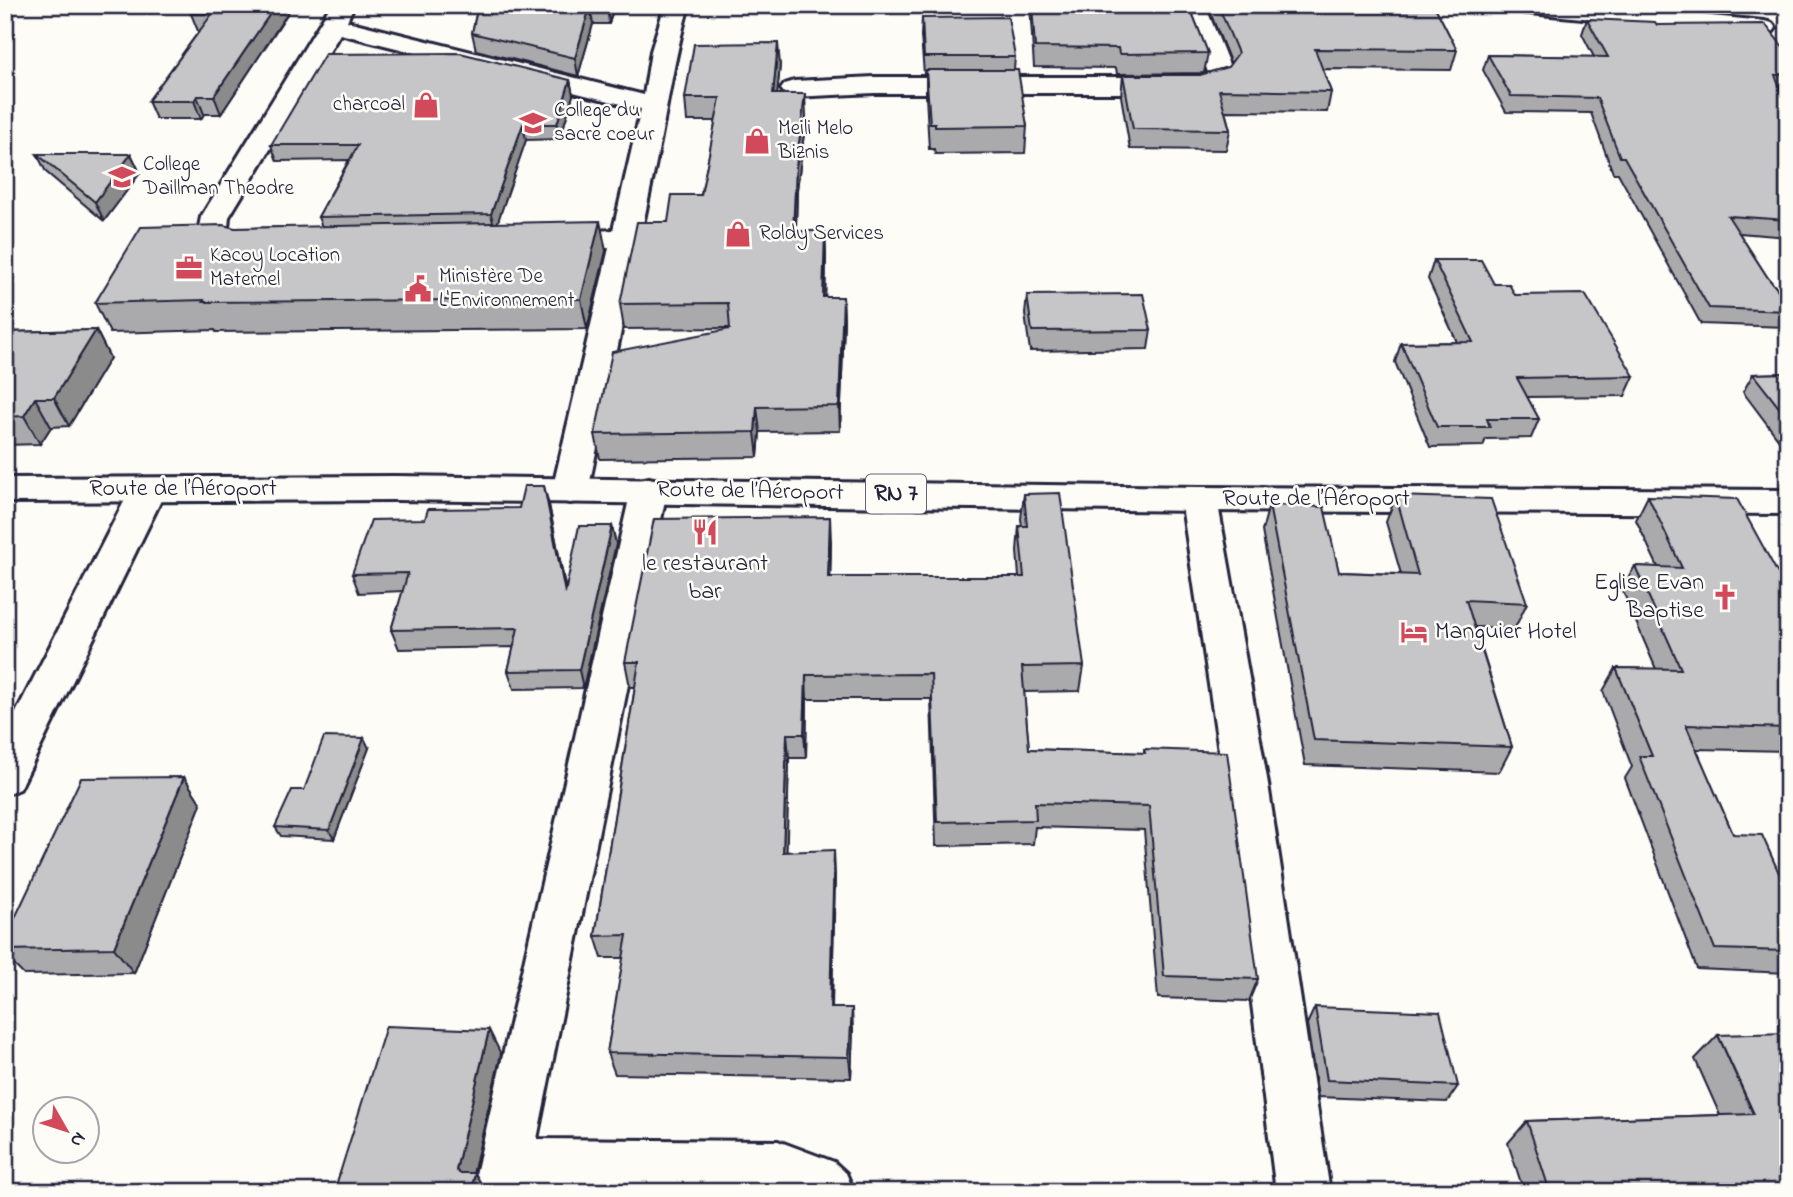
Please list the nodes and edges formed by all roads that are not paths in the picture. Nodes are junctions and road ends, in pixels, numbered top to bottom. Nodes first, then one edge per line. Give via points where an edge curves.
1 (677, 5) edge
2 (1193, 5) edge
3 (1519, 5) edge
4 (1746, 5) edge
5 (338, 15) edge
6 (794, 89) dead end
7 (655, 105) junction
8 (626, 239) junction
9 (531, 241) edge
10 (274, 246) edge
11 (5, 490) edge
12 (148, 490) junction
13 (649, 490) junction
14 (570, 491) junction
15 (1199, 499) junction
16 (1788, 502) edge
17 (5, 776) edge
18 (502, 1178) edge
19 (827, 1192) edge
20 (1303, 1192) edge

1 - 7 street via 663,51
2 - 6 street via 1220,72 1215,80 1196,85
3 - 4 street via 1774,38
5 - 7 street
5 - 10 street via 215,217 213,228 229,243
7 - 8 street
8 - 9 street
8 - 14 street
11 - 12 street, Route de l’Aéroport / RN 7
12 - 14 street, Route de l’Aéroport / RN 7
12 - 17 street
13 - 14 street, Route de l’Aéroport / RN 7
13 - 15 street, Route de l’Aéroport / RN 7
13 - 18 street
15 - 16 street, Route de l’Aéroport / RN 7
15 - 20 street via 1246,784
18 - 19 street via 779,1168 815,1181

